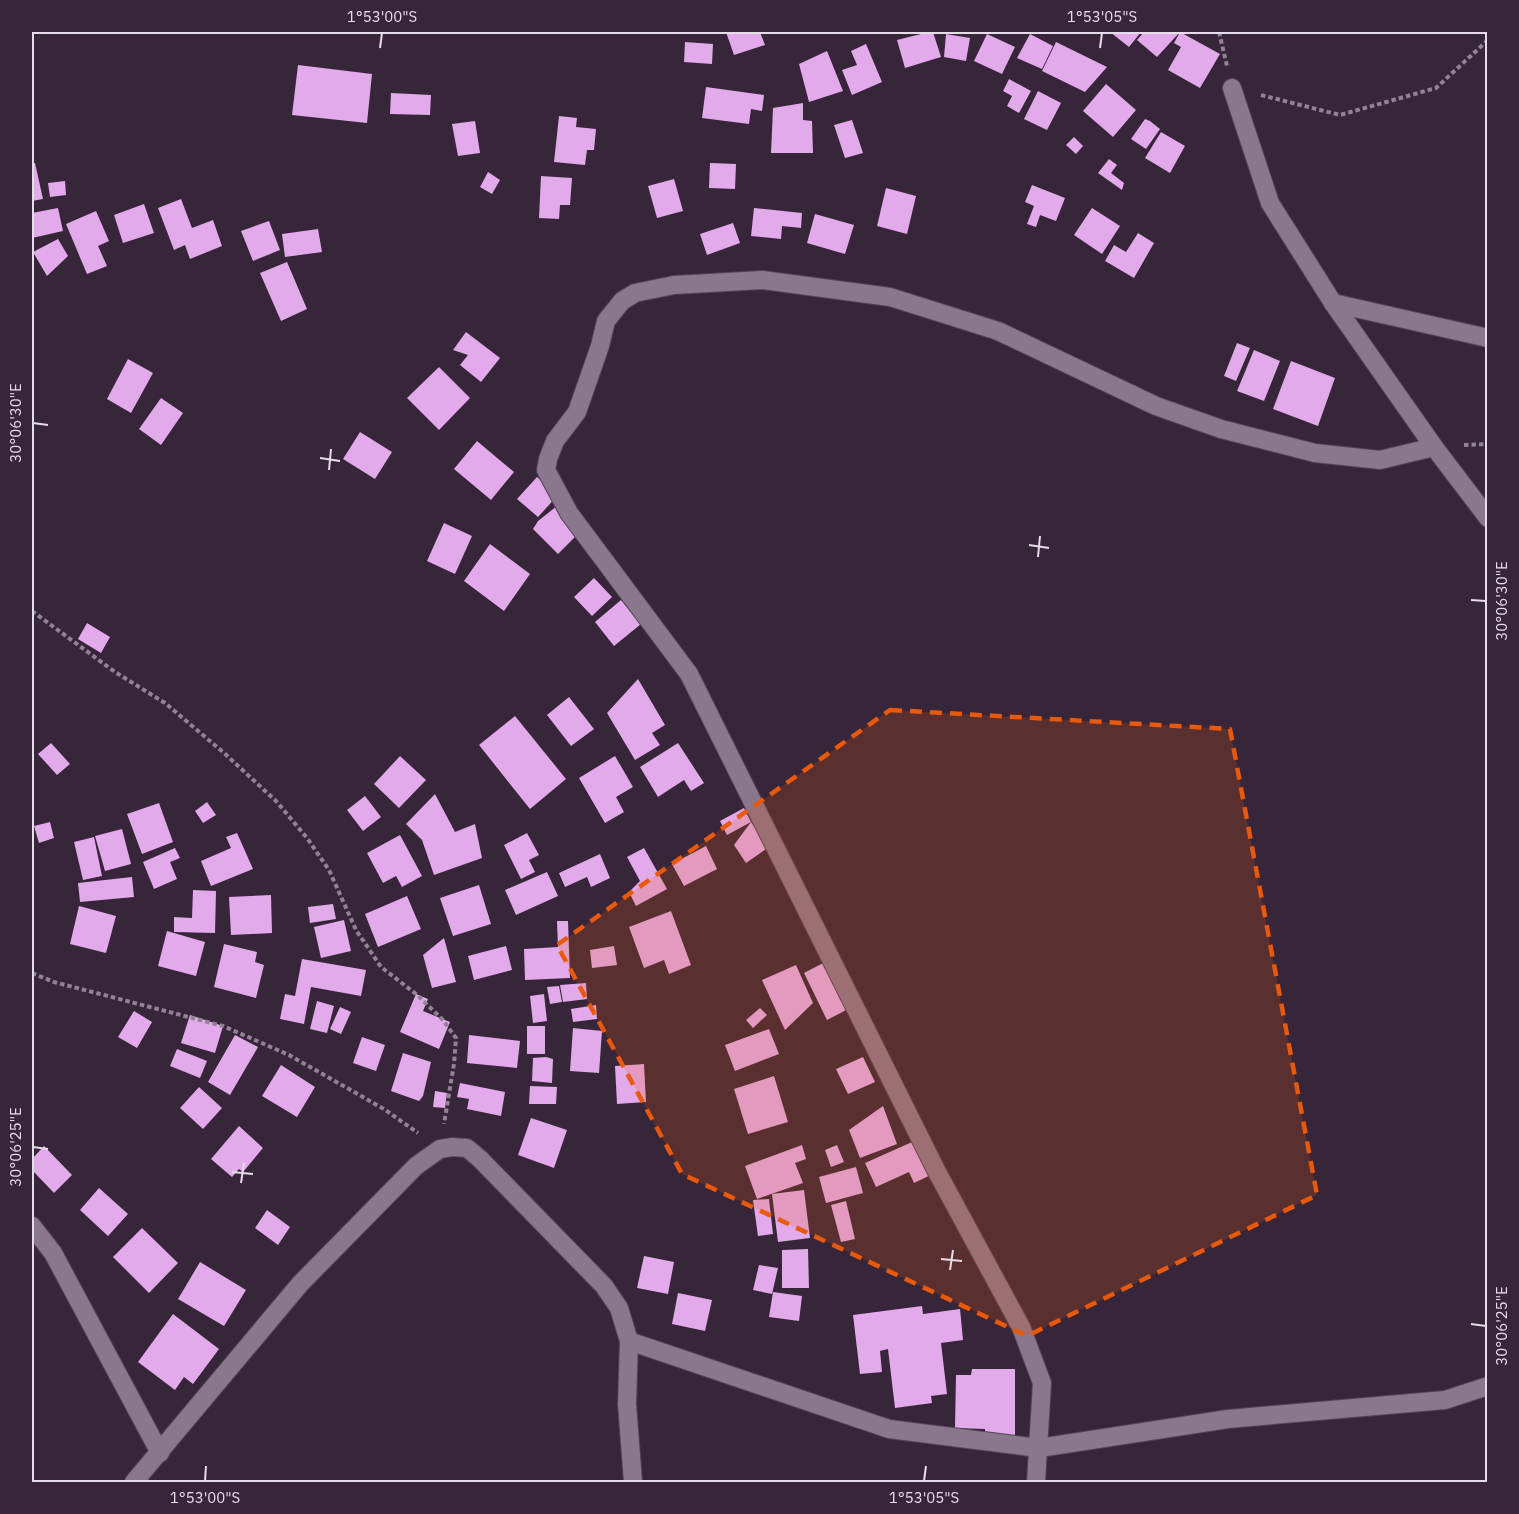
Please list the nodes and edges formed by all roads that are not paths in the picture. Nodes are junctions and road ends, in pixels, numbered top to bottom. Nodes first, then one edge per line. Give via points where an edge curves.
1 (1232, 88) road end
2 (1333, 303) junction
3 (1488, 338) edge
4 (1434, 447) junction
5 (1488, 518) edge
6 (32, 1226) edge
7 (629, 1341) junction
8 (1488, 1386) edge
9 (1039, 1448) junction
10 (160, 1453) junction
11 (134, 1482) edge
12 (633, 1482) edge
13 (1036, 1482) edge

1 - 2 street via 1270,203
2 - 3 street
2 - 4 street
4 - 5 street
4 - 9 street via 1380,460 1315,453 1221,429 1156,406 998,330 890,297 762,280 674,285 635,293 622,301 606,321 577,412 555,441 546,470 569,513 689,674 937,1172 1021,1327 1042,1383
6 - 10 street via 53,1253
7 - 9 street via 889,1429
7 - 10 street via 619,1308 604,1286 480,1159 467,1148 440,1149 416,1166 300,1284
7 - 12 street via 627,1404
8 - 9 street via 1445,1400 1228,1419
9 - 13 street
10 - 11 street

